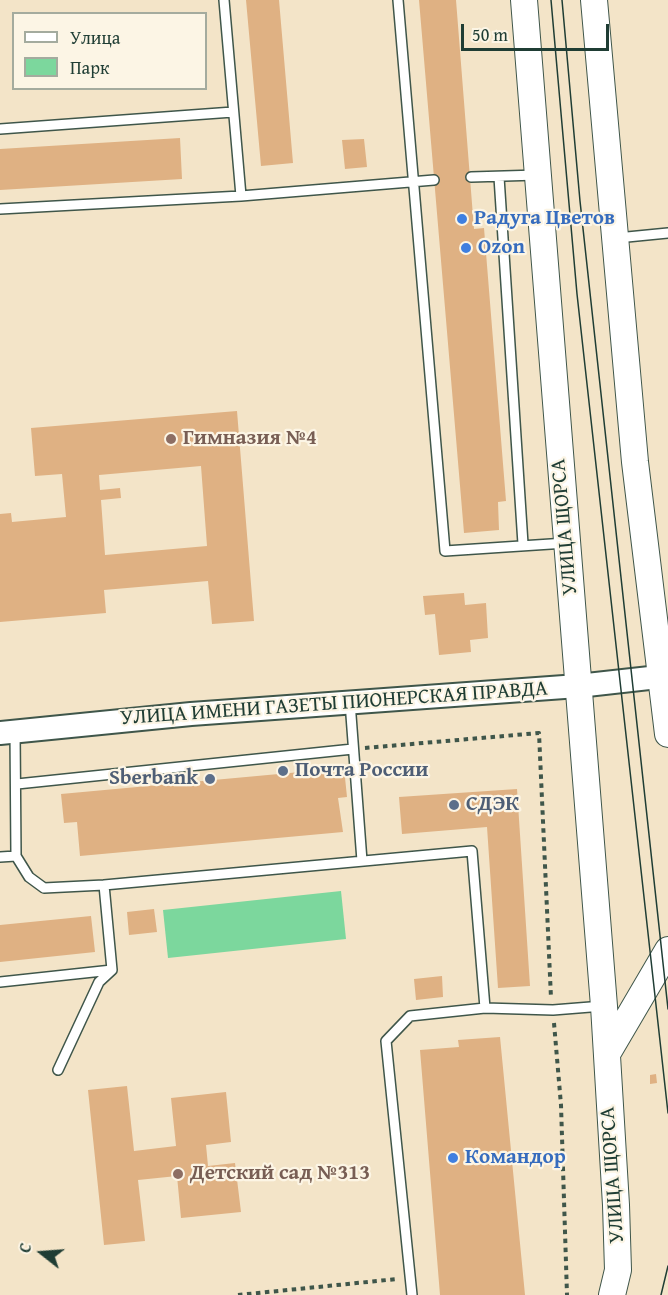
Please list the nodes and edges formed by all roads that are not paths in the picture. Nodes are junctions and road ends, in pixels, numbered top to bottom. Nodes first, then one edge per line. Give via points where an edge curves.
1 (224, 0) edge
2 (398, 0) edge
3 (524, 0) edge
4 (594, 0) edge
5 (234, 112) junction
6 (0, 129) edge
7 (539, 175) junction
8 (471, 177) dead end
9 (499, 177) junction
10 (434, 180) dead end
11 (415, 182) junction
12 (241, 196) junction
13 (0, 209) edge
14 (668, 233) edge
15 (614, 238) junction
16 (566, 543) junction
17 (523, 544) junction
18 (665, 677) edge
19 (578, 686) junction
20 (350, 702) junction
21 (7, 732) edge
22 (668, 734) edge
23 (353, 749) junction
24 (17, 784) junction
25 (16, 856) junction
26 (0, 857) edge
27 (363, 861) junction
28 (104, 885) junction
29 (668, 950) edge
30 (112, 970) junction
31 (0, 982) edge
32 (604, 1006) junction
33 (485, 1008) junction
34 (607, 1054) junction
35 (58, 1070) dead end
36 (411, 1295) edge
37 (612, 1295) edge

1 - 5 lane
2 - 11 lane
3 - 7 main road, УЛИЦА ЩОРСА
4 - 15 main road
5 - 6 lane
5 - 12 lane
7 - 9 lane
7 - 16 main road, УЛИЦА ЩОРСА
8 - 9 lane
9 - 17 lane
10 - 11 lane
11 - 12 lane
11 - 17 lane via 446,551
12 - 13 lane
14 - 15 lane
15 - 18 main road via 635,462
16 - 17 lane
16 - 19 main road, УЛИЦА ЩОРСА
18 - 19 street, УЛИЦА ИМЕНИ ГАЗЕТЫ ПИОНЕРСКАЯ ПРАВДА
18 - 22 main road
19 - 20 street, УЛИЦА ИМЕНИ ГАЗЕТЫ ПИОНЕРСКАЯ ПРАВДА
19 - 32 main road, УЛИЦА ЩОРСА
20 - 21 street, УЛИЦА ИМЕНИ ГАЗЕТЫ ПИОНЕРСКАЯ ПРАВДА
20 - 23 lane
21 - 24 lane
23 - 24 lane
23 - 27 lane
24 - 25 lane
25 - 26 lane
25 - 28 lane via 29,877 44,888
27 - 28 lane
27 - 33 lane via 472,850
28 - 30 lane
29 - 34 main road
30 - 31 lane
30 - 35 lane via 99,982
32 - 33 lane via 553,1010
32 - 34 main road, УЛИЦА ЩОРСА
33 - 36 lane via 410,1016 386,1041
34 - 37 main road, УЛИЦА ЩОРСА via 618,1270

